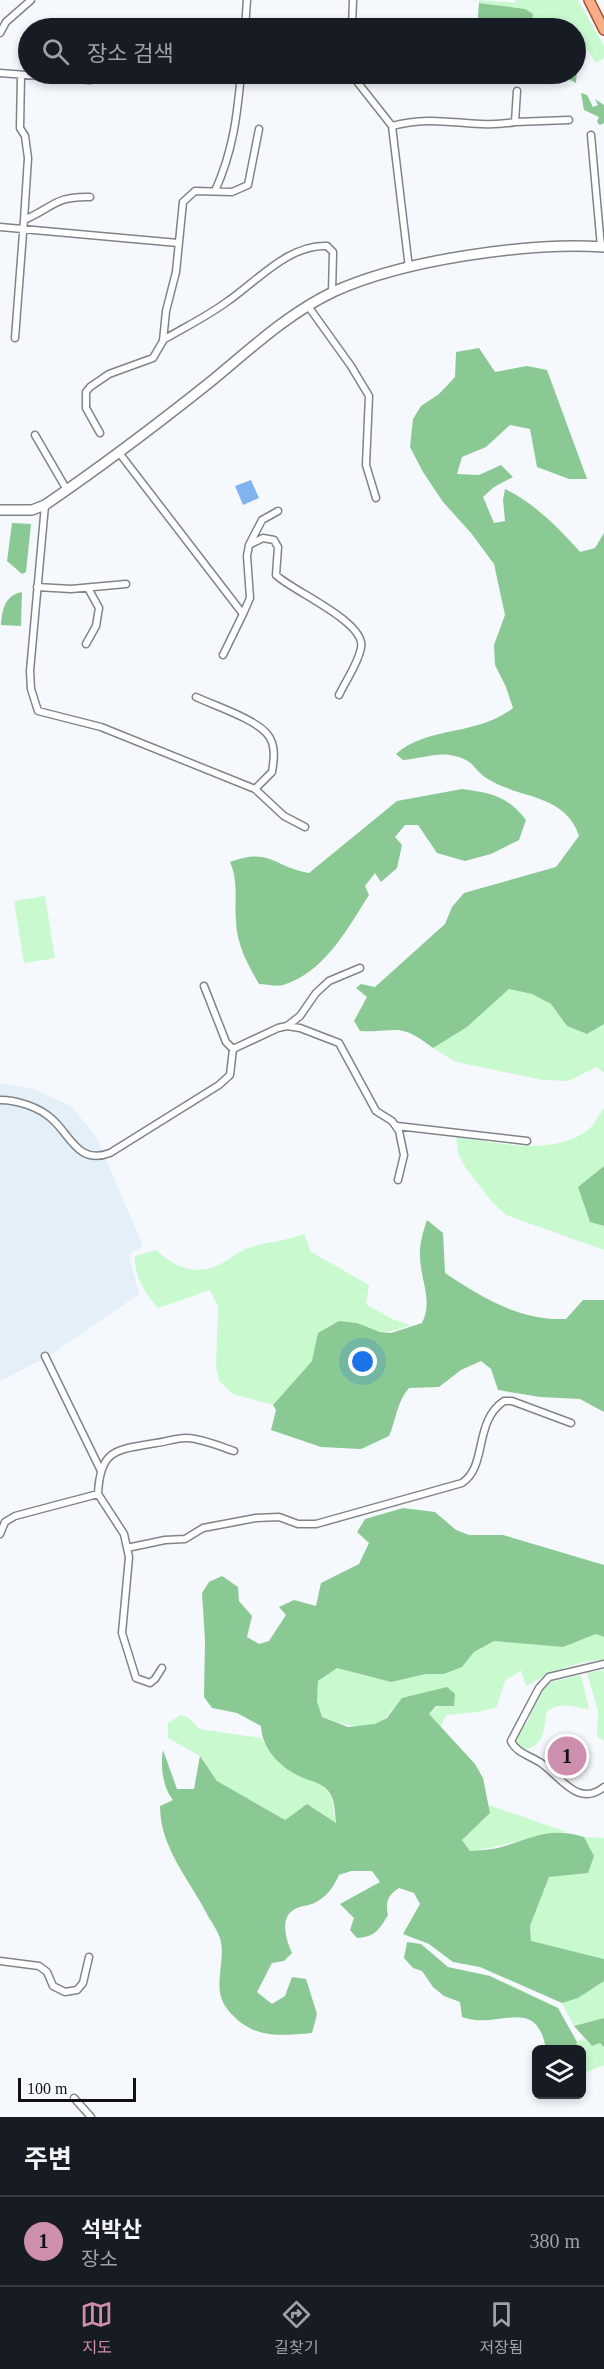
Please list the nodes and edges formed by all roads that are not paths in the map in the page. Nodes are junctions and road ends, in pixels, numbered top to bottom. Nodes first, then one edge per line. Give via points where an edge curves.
1 (31, 0) edge
2 (247, 0) edge
3 (353, 0) edge
4 (589, 0) edge
5 (246, 18) edge
6 (352, 18) edge
7 (604, 30) edge
8 (0, 33) edge
9 (0, 73) edge
10 (18, 75) edge
11 (21, 84) edge
12 (240, 84) edge
13 (359, 84) edge
14 (517, 91) dead end
15 (569, 120) dead end
16 (515, 122) junction
17 (392, 126) junction
18 (259, 129) dead end
19 (591, 135) dead end
20 (601, 189) edge
21 (215, 191) junction
22 (90, 197) dead end
23 (24, 220) junction
24 (0, 227) edge
25 (22, 228) junction
26 (178, 243) junction
27 (602, 247) edge
28 (409, 268) junction
29 (332, 292) junction
30 (308, 306) junction
31 (15, 338) dead end
32 (164, 340) junction
33 (100, 433) dead end
34 (35, 435) dead end
35 (120, 454) junction
36 (68, 489) junction
37 (376, 498) dead end
38 (45, 505) junction
39 (0, 510) edge
40 (278, 511) dead end
41 (249, 545) junction
42 (126, 584) dead end
43 (37, 587) junction
44 (88, 588) junction
45 (243, 614) junction
46 (86, 644) dead end
47 (223, 655) dead end
48 (339, 695) dead end
49 (196, 697) dead end
50 (255, 789) junction
51 (304, 827) dead end
52 (360, 968) dead end
53 (204, 986) dead end
54 (287, 1026) junction
55 (233, 1049) junction
56 (0, 1100) edge
57 (397, 1126) junction
58 (527, 1141) dead end
59 (398, 1180) dead end
60 (45, 1356) dead end
61 (571, 1423) dead end
62 (234, 1451) dead end
63 (101, 1471) junction
64 (98, 1494) junction
65 (0, 1534) edge
66 (127, 1548) junction
67 (604, 1664) edge
68 (162, 1668) dead end
69 (604, 1787) edge
70 (89, 1957) dead end
71 (0, 1961) edge
72 (74, 2098) dead end
73 (91, 2117) edge

1 - 8 street via 6,22
2 - 5 street
3 - 6 street
4 - 7 main road
9 - 10 street
11 - 23 street via 20,128 28,158
12 - 21 street via 229,161
13 - 17 street
14 - 16 street
15 - 16 street
16 - 17 street via 480,126 465,121 426,119
17 - 28 street
18 - 21 street via 248,185 232,192
19 - 20 street
20 - 27 street
21 - 26 street via 195,191 183,202
22 - 23 street via 59,199 45,211
23 - 25 street
24 - 25 street
25 - 26 street
25 - 31 street
26 - 32 street
27 - 28 street via 536,248
28 - 29 street
29 - 30 street
29 - 32 street via 333,252 327,246 307,247
30 - 35 street
30 - 37 street via 369,396 366,465
32 - 33 street via 153,358 109,374 86,392 86,408
34 - 36 street
35 - 36 street
35 - 45 street
36 - 38 street
38 - 39 street via 32,510
38 - 43 street
40 - 41 street via 262,520
41 - 45 street via 250,598
41 - 48 street via 263,538 274,540 278,547 279,578 316,601 359,636 361,649
42 - 44 street
43 - 44 street
43 - 50 street via 30,671 38,711 101,727
44 - 46 street via 99,608 96,626
45 - 47 street
49 - 50 street via 258,726 268,735 273,747 272,772
50 - 51 street via 284,816
52 - 54 street via 329,981
53 - 55 street via 226,1042
54 - 55 street
54 - 57 street via 339,1043 376,1111
55 - 56 street via 230,1075 219,1085 98,1157 76,1147 51,1118 28,1105
57 - 58 street
57 - 59 street via 404,1155
60 - 63 street
61 - 66 street via 504,1401 489,1415 473,1472 462,1483 316,1524 298,1524 279,1517 256,1518 203,1528 185,1539 165,1539
62 - 63 street via 181,1437 114,1452
63 - 64 street
64 - 65 street via 15,1516 5,1522
64 - 66 street via 116,1519
66 - 68 street via 122,1633 136,1678 150,1683
67 - 69 street via 549,1677 511,1741 571,1790 585,1795
70 - 71 street via 83,1983 76,1990 65,1992 53,1986 47,1972 39,1966
72 - 73 street

